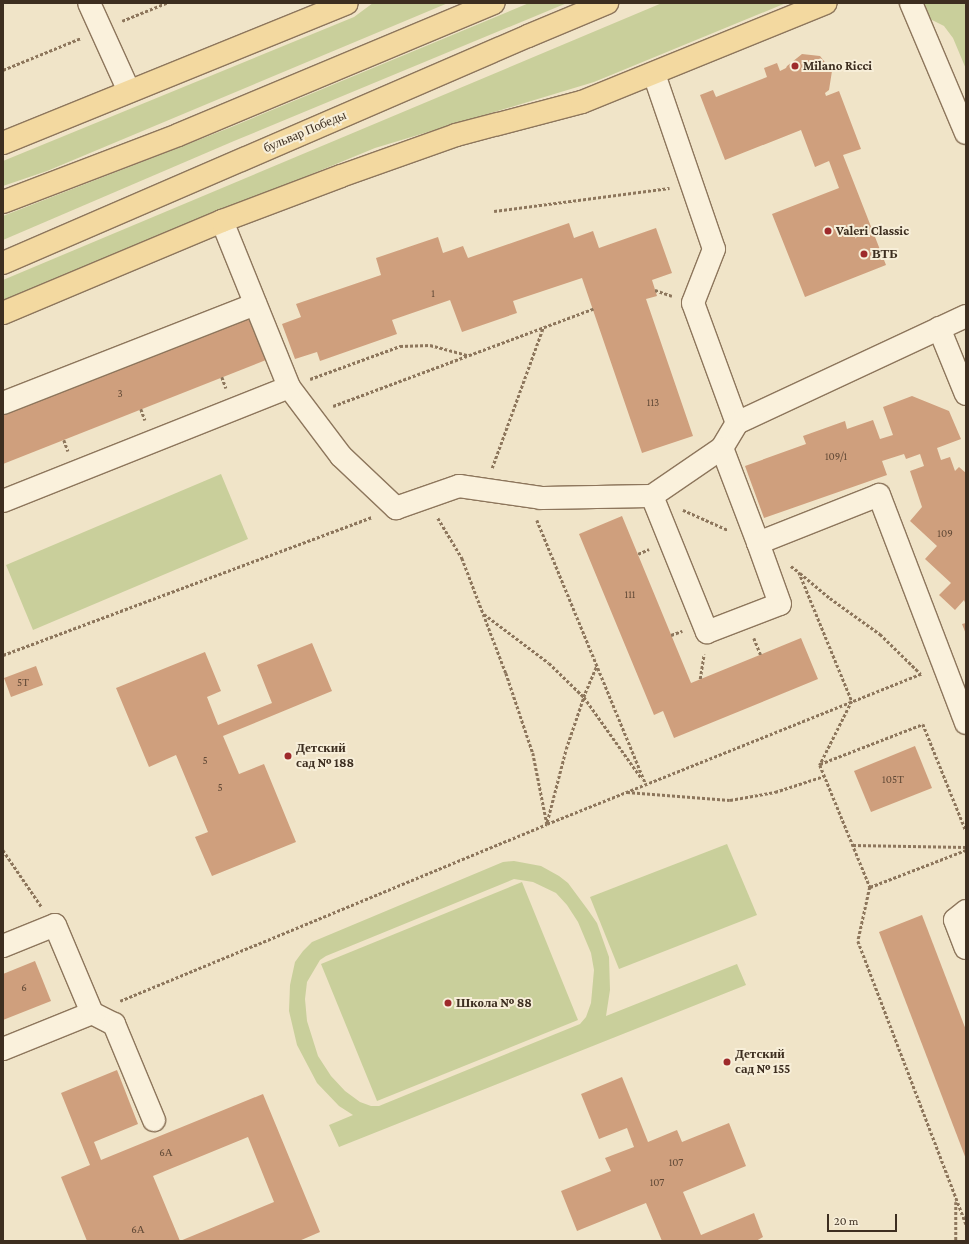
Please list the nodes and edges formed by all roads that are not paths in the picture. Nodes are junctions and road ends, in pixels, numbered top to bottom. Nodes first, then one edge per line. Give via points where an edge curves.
1 (89, 3) edge
2 (347, 3) edge
3 (494, 3) edge
4 (607, 3) edge
5 (826, 3) edge
6 (911, 3) edge
7 (654, 74) junction
8 (129, 91) junction
9 (966, 133) edge
10 (3, 143) edge
11 (3, 202) edge
12 (222, 221) junction
13 (3, 263) edge
14 (255, 304) junction
15 (3, 313) edge
16 (966, 316) edge
17 (940, 328) junction
18 (289, 387) junction
19 (966, 394) edge
20 (3, 403) edge
21 (737, 423) junction
22 (722, 448) junction
23 (652, 496) junction
24 (3, 501) edge
25 (758, 543) junction
26 (966, 723) edge
27 (966, 911) edge
28 (3, 946) edge
29 (966, 948) edge
30 (92, 1013) junction
31 (3, 1049) edge
32 (154, 1120) dead end

1 - 8 street
2 - 8 main road
3 - 11 main road via 185,132
4 - 13 main road, бульвар Победы
5 - 7 main road
6 - 9 street
7 - 12 main road via 582,102 456,135
7 - 21 street via 714,249 694,303
8 - 10 main road
12 - 14 street
12 - 15 main road
14 - 18 street
14 - 20 street
16 - 17 street
17 - 19 street
17 - 21 street
18 - 23 street via 341,456 396,508 459,486 541,498
18 - 24 street
21 - 22 street
22 - 23 street
22 - 25 street
23 - 25 street via 707,632 780,604
25 - 26 street via 879,495
27 - 29 street via 955,920
28 - 30 street via 55,925
30 - 31 street
30 - 32 street via 114,1024

